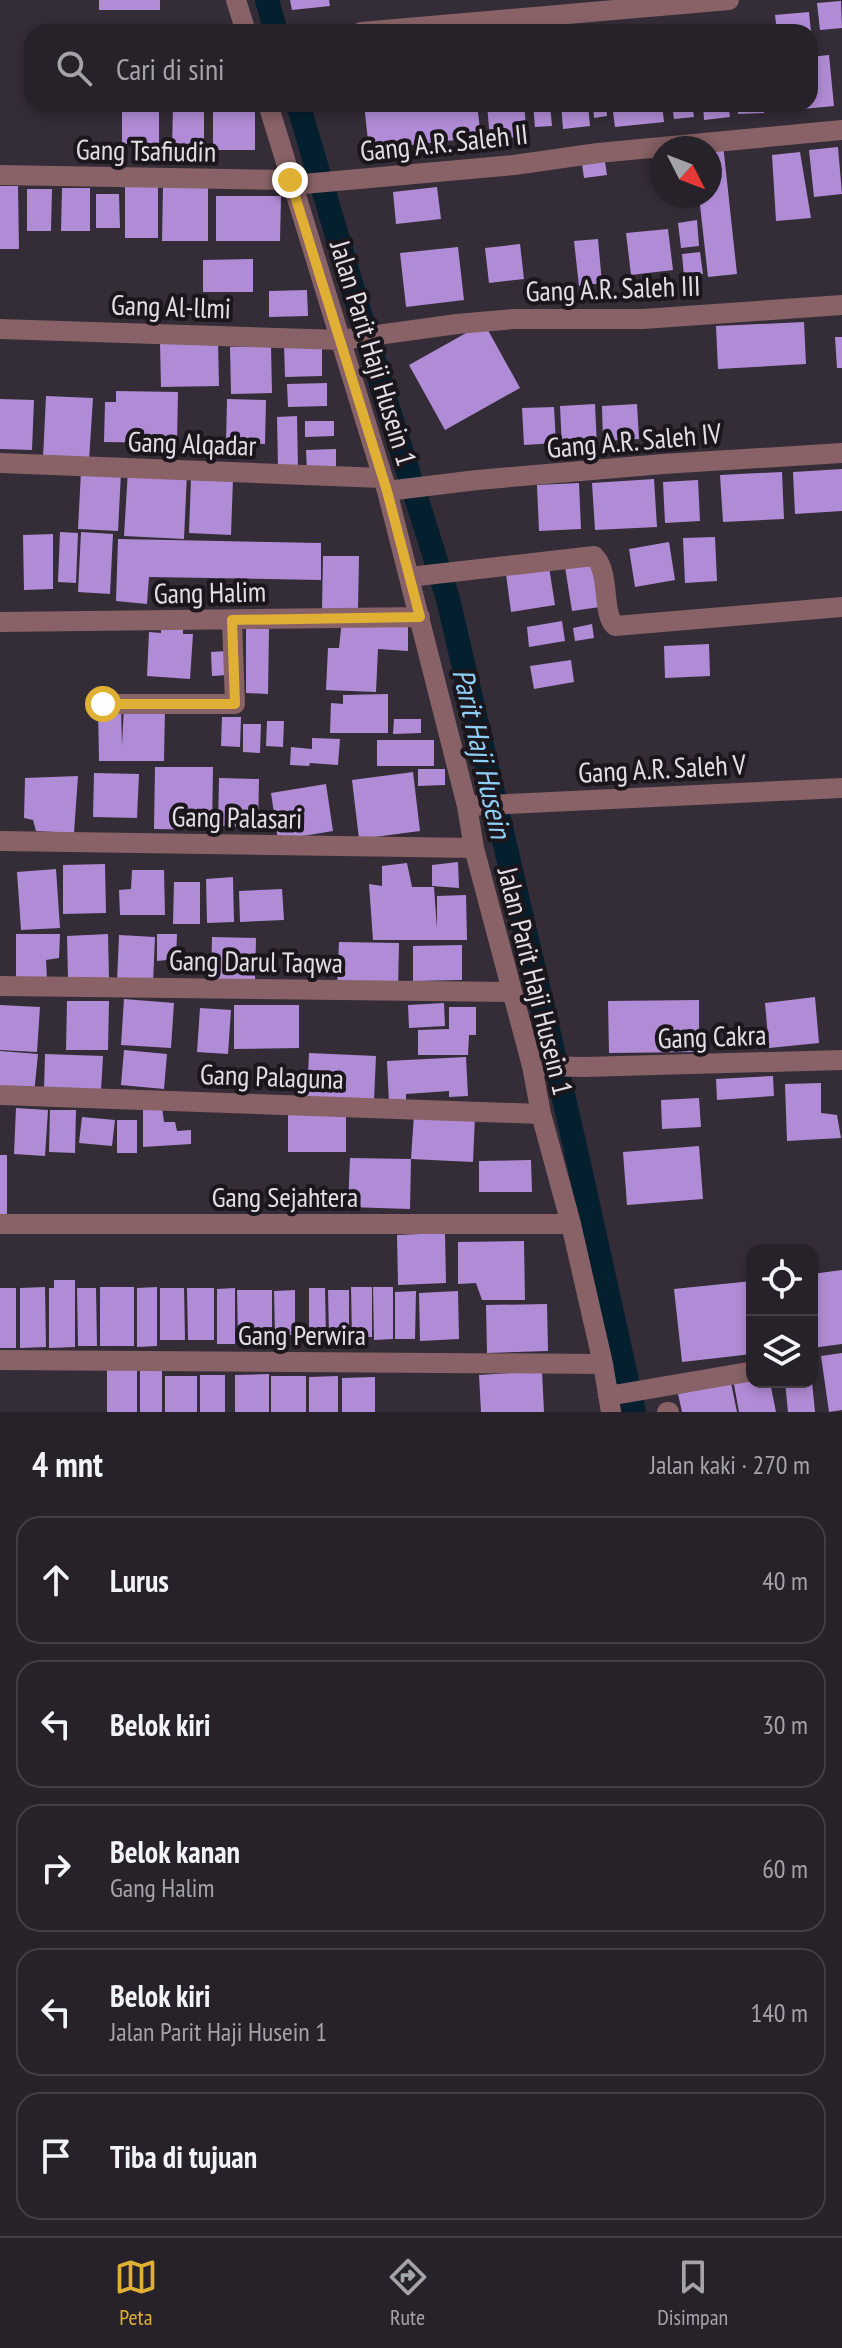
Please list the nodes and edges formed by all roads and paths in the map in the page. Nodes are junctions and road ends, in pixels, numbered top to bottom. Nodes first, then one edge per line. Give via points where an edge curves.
1 (236, 0) edge
2 (729, 0) edge
3 (244, 24) edge
4 (453, 24) edge
5 (271, 112) edge
6 (842, 130) edge
7 (0, 175) edge
8 (297, 183) junction
9 (842, 305) edge
10 (0, 329) edge
11 (348, 338) junction
12 (842, 453) edge
13 (0, 463) edge
14 (389, 486) junction
15 (416, 577) junction
16 (842, 607) edge
17 (420, 617) junction
18 (232, 620) junction
19 (0, 622) edge
20 (103, 704) dead end
21 (842, 788) edge
22 (476, 805) junction
23 (0, 841) edge
24 (474, 848) junction
25 (0, 986) edge
26 (512, 992) junction
27 (842, 1060) edge
28 (542, 1067) junction
29 (0, 1095) edge
30 (541, 1114) junction
31 (0, 1224) edge
32 (571, 1224) junction
33 (0, 1360) edge
34 (603, 1364) junction
35 (746, 1372) edge
36 (610, 1404) edge

1 - 3 street
2 - 4 street
5 - 8 street, Jalan Parit Haji Husein 1
6 - 8 street, Gang A.R. Saleh II
7 - 8 street, Gang Tsafiudin
8 - 11 street, Jalan Parit Haji Husein 1
9 - 11 street, Gang A.R. Saleh III via 643,319 514,319
10 - 11 street, Gang Al-llmi
11 - 14 street, Jalan Parit Haji Husein 1
12 - 14 street, Gang A.R. Saleh IV
13 - 14 street, Gang Alqadar
14 - 15 street, Jalan Parit Haji Husein 1
15 - 16 street via 594,556 615,626
15 - 17 street, Jalan Parit Haji Husein 1
17 - 18 street, Gang Halim
17 - 22 street, Jalan Parit Haji Husein 1
18 - 19 street, Gang Halim
18 - 20 street via 235,704
21 - 22 street, Gang A.R. Saleh V
22 - 24 street, Jalan Parit Haji Husein 1
23 - 24 street, Gang Palasari
24 - 26 street, Jalan Parit Haji Husein 1
25 - 26 street, Gang Darul Taqwa
26 - 28 street, Jalan Parit Haji Husein 1
27 - 28 street, Gang Cakra
28 - 30 street, Jalan Parit Haji Husein 1
29 - 30 street, Gang Palaguna
30 - 32 street, Jalan Parit Haji Husein 1
31 - 32 street, Gang Sejahtera
32 - 34 street, Jalan Parit Haji Husein 1
33 - 34 street, Gang Perwira
34 - 36 street, Jalan Parit Haji Husein 1
35 - 36 street

